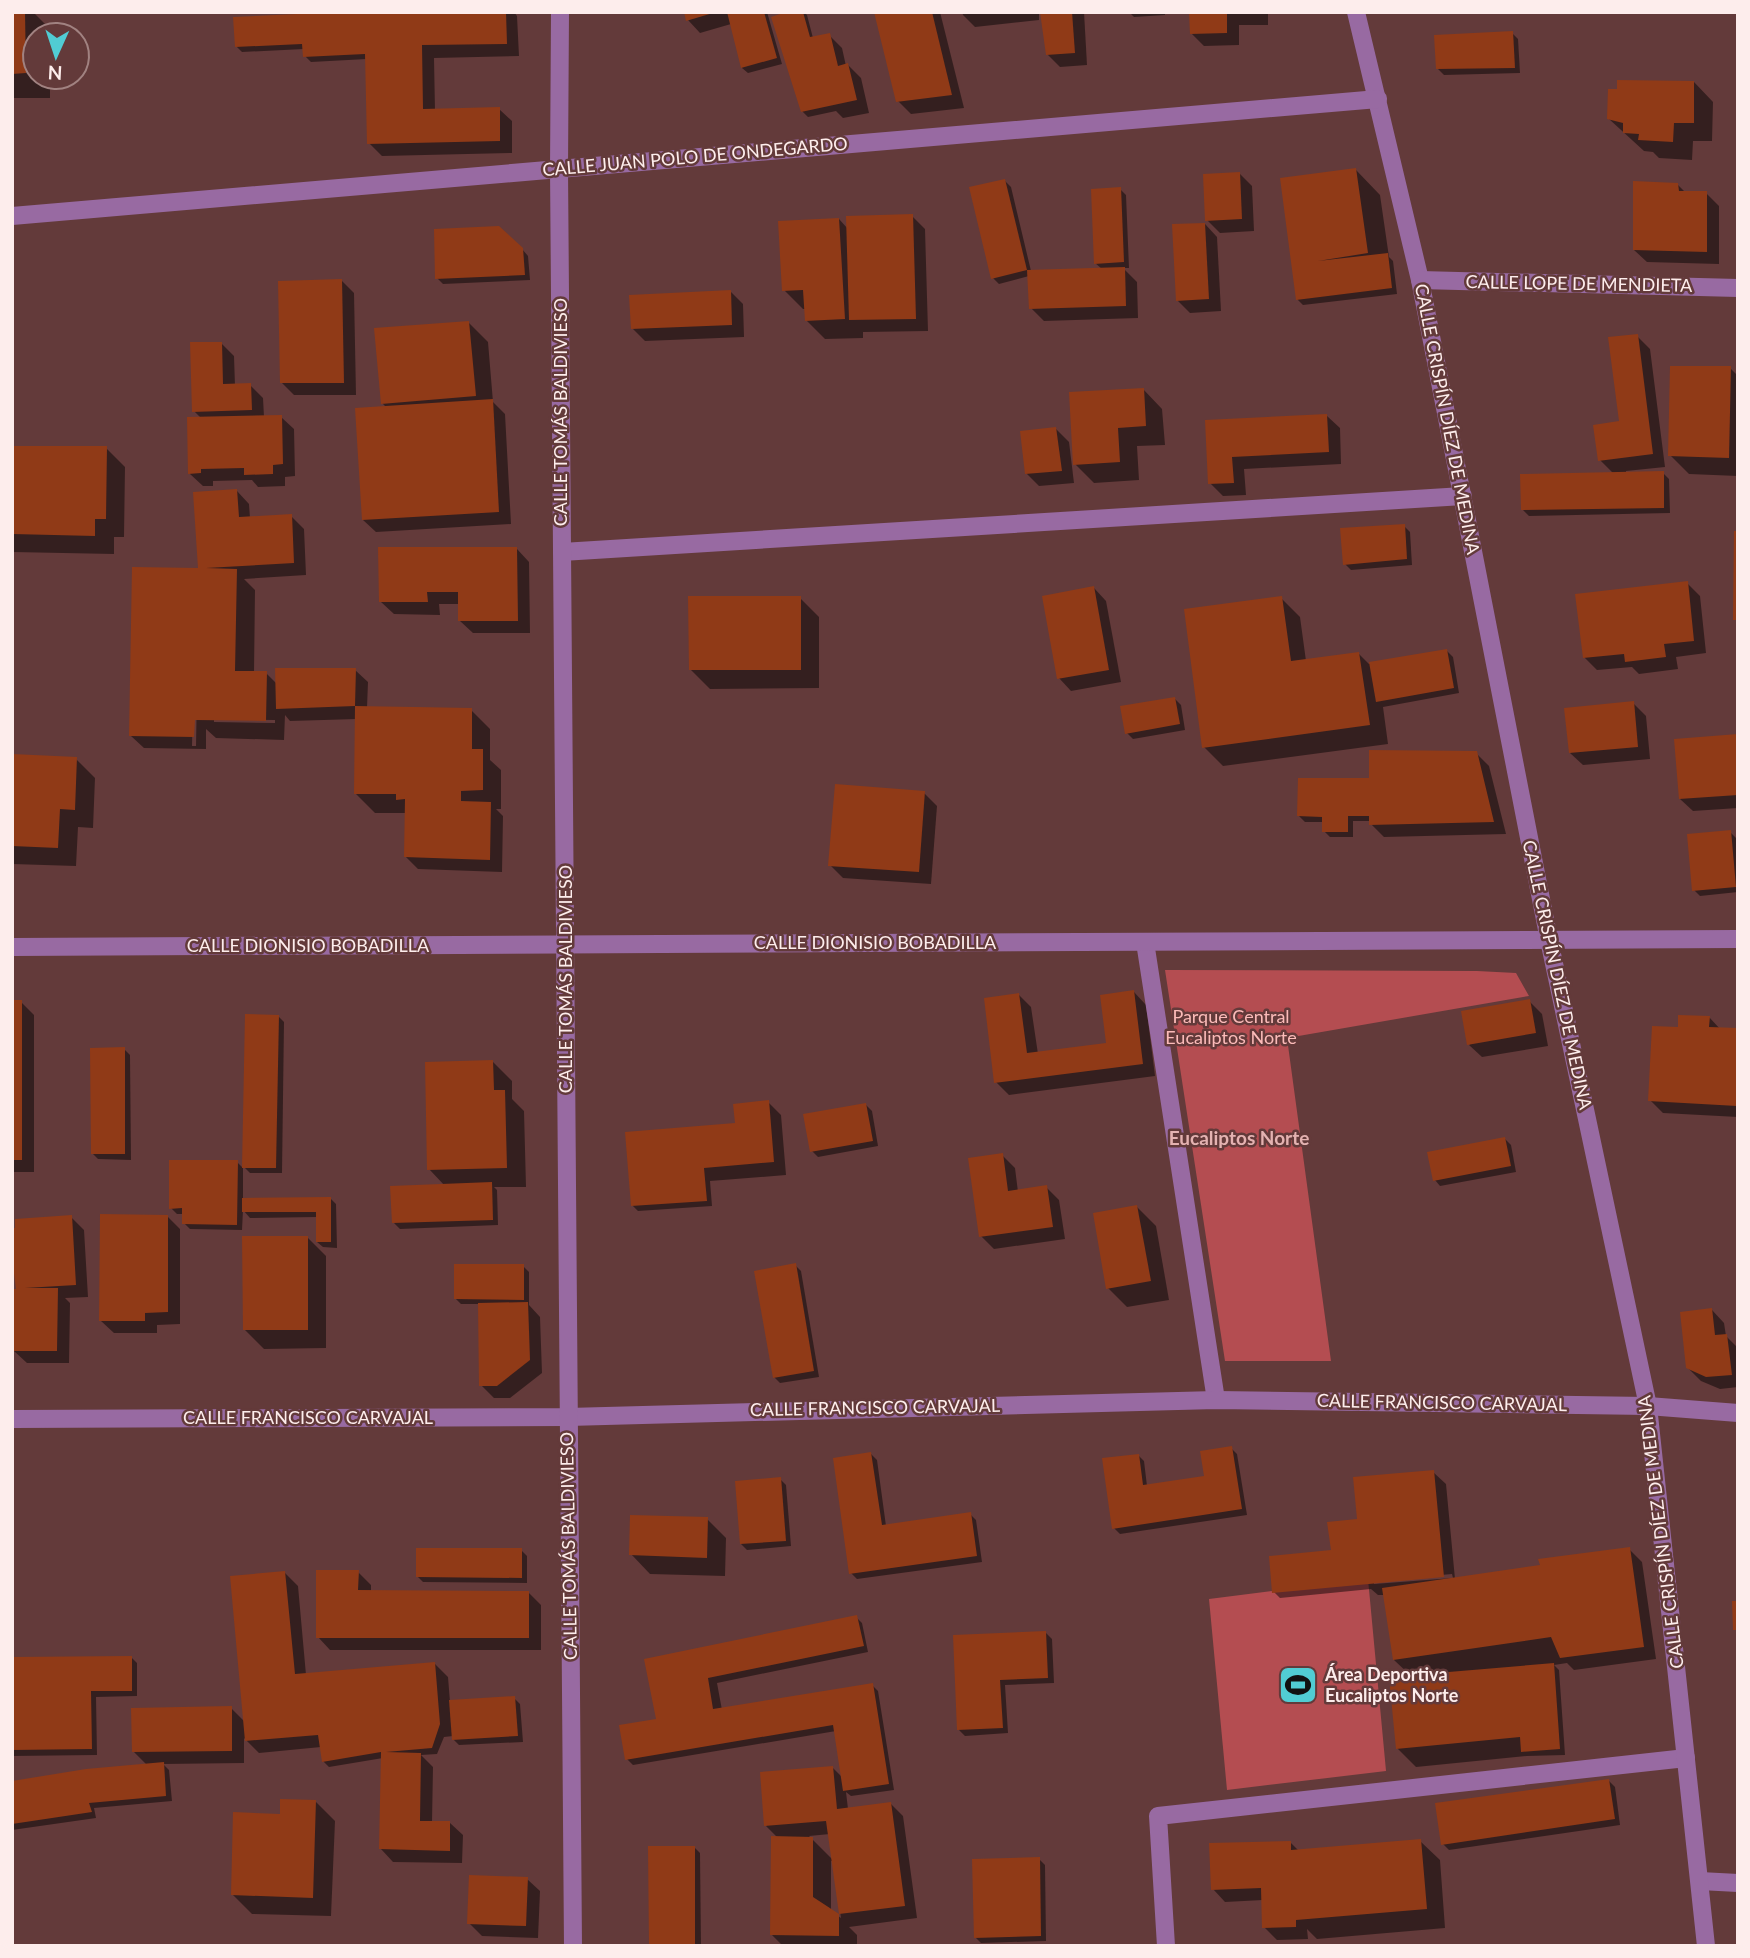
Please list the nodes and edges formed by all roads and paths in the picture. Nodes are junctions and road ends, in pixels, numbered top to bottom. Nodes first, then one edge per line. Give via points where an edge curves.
1 (560, 12) edge
2 (1356, 12) edge
3 (1378, 99) junction
4 (559, 169) junction
5 (12, 216) edge
6 (1420, 280) junction
7 (1738, 288) edge
8 (1463, 496) junction
9 (562, 552) junction
10 (1738, 939) edge
11 (1549, 940) junction
12 (1145, 942) junction
13 (566, 945) junction
14 (12, 947) edge
15 (1216, 1399) junction
16 (1648, 1406) junction
17 (1738, 1413) edge
18 (568, 1417) junction
19 (12, 1419) edge
20 (1686, 1758) junction
21 (1700, 1881) junction
22 (1738, 1883) edge
23 (573, 1946) edge
24 (1166, 1946) edge
25 (1706, 1946) edge

1 - 4 street, CALLE TOMÁS BALDIVIESO
2 - 3 street, CALLE CRISPÍN DÍEZ DE MEDINA
3 - 4 street, CALLE JUAN POLO DE ONDEGARDO
3 - 6 street, CALLE CRISPÍN DÍEZ DE MEDINA
4 - 5 street, CALLE JUAN POLO DE ONDEGARDO
4 - 9 street, CALLE TOMÁS BALDIVIESO
6 - 7 street, CALLE LOPE DE MENDIETA
6 - 8 street, CALLE CRISPÍN DÍEZ DE MEDINA
8 - 9 street
8 - 11 street, CALLE CRISPÍN DÍEZ DE MEDINA
9 - 13 street, CALLE TOMÁS BALDIVIESO
10 - 11 street, CALLE DIONISIO BOBADILLA
11 - 12 street, CALLE DIONISIO BOBADILLA
11 - 16 street, CALLE CRISPÍN DÍEZ DE MEDINA
12 - 13 street, CALLE DIONISIO BOBADILLA
12 - 15 street
13 - 14 street, CALLE DIONISIO BOBADILLA
13 - 18 street, CALLE TOMÁS BALDIVIESO
15 - 16 street, CALLE FRANCISCO CARVAJAL
15 - 18 street, CALLE FRANCISCO CARVAJAL
16 - 17 street, CALLE FRANCISCO CARVAJAL
16 - 20 street, CALLE CRISPÍN DÍEZ DE MEDINA
18 - 19 street, CALLE FRANCISCO CARVAJAL
18 - 23 street, CALLE TOMÁS BALDIVIESO
20 - 21 street, CALLE CRISPÍN DÍEZ DE MEDINA
20 - 24 street via 1158,1816
21 - 22 street
21 - 25 street, CALLE CRISPÍN DÍEZ DE MEDINA

